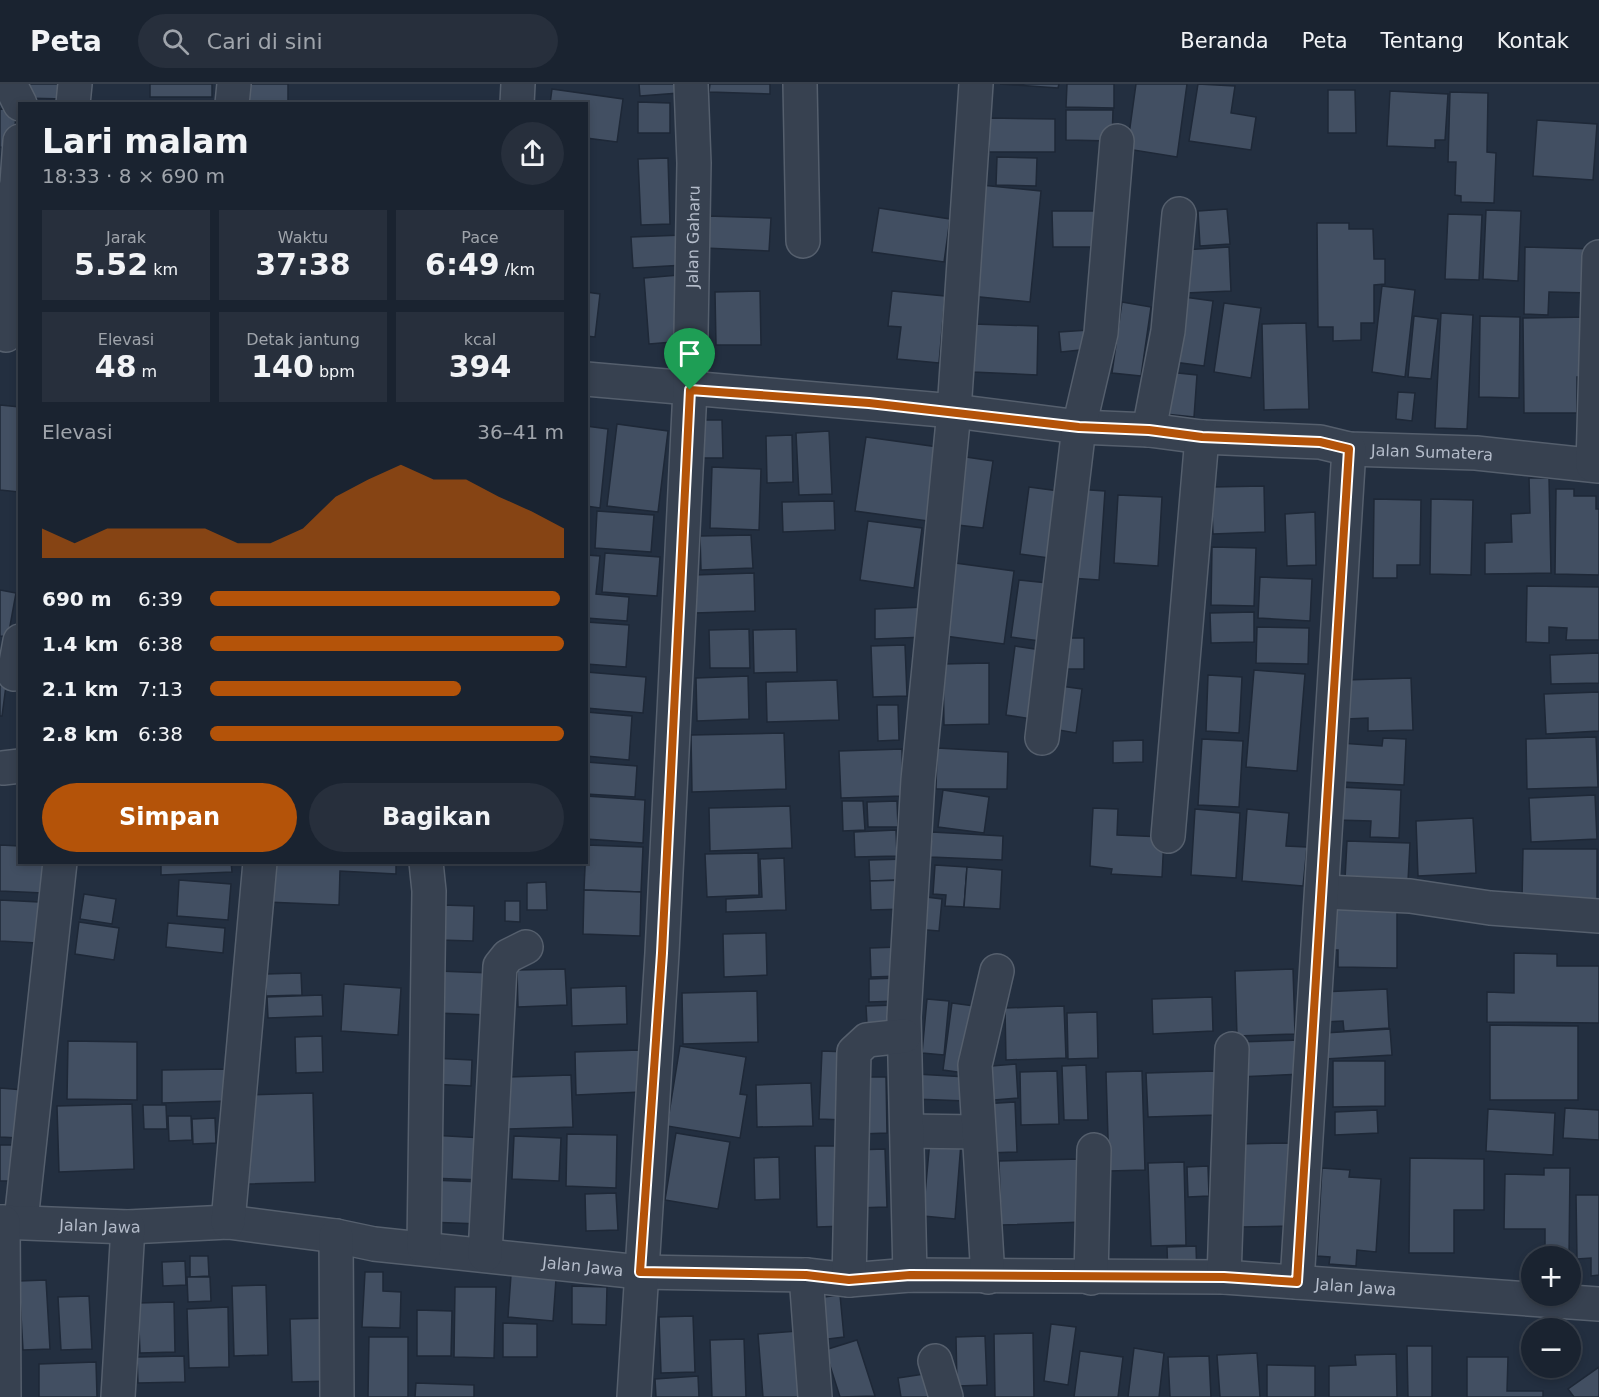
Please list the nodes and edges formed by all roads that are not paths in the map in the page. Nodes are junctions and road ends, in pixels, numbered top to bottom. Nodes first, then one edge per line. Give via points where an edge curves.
1 (10, 84) edge
2 (75, 84) edge
3 (234, 84) edge
4 (518, 84) edge
5 (691, 84) edge
6 (800, 84) edge
7 (975, 84) edge
8 (19, 102) edge
9 (73, 102) edge
10 (232, 102) edge
11 (517, 102) edge
12 (1117, 141) dead end
13 (18, 169) edge
14 (1179, 214) dead end
15 (803, 241) dead end
16 (1599, 257) edge
17 (9, 336) edge
18 (588, 379) edge
19 (690, 390) junction
20 (954, 411) junction
21 (1079, 427) junction
22 (1149, 430) junction
23 (1202, 437) junction
24 (1349, 449) junction
25 (1596, 465) edge
26 (18, 652) edge
27 (14, 674) dead end
28 (1042, 738) dead end
29 (1168, 836) dead end
30 (60, 864) edge
31 (260, 864) edge
32 (426, 864) edge
33 (1324, 892) junction
34 (1599, 916) edge
35 (526, 948) dead end
36 (997, 971) dead end
37 (904, 1036) junction
38 (1232, 1049) dead end
39 (907, 1131) junction
40 (978, 1132) junction
41 (1094, 1150) dead end
42 (8, 1222) edge
43 (228, 1222) junction
44 (128, 1227) junction
45 (336, 1236) junction
46 (424, 1248) junction
47 (485, 1255) junction
48 (640, 1272) junction
49 (806, 1275) junction
50 (910, 1275) junction
51 (988, 1277) junction
52 (1224, 1277) junction
53 (1092, 1278) junction
54 (849, 1280) junction
55 (1297, 1282) junction
56 (1599, 1304) edge
57 (934, 1361) dead end
58 (4, 1397) edge
59 (118, 1397) edge
60 (337, 1397) edge
61 (634, 1397) edge
62 (815, 1397) edge
63 (946, 1397) edge

1 - 8 street
2 - 9 street
3 - 10 street
4 - 11 street
5 - 19 street, Jalan Gaharu via 694,163
6 - 15 street
7 - 20 street
12 - 21 street via 1101,333
13 - 17 street via 9,219
14 - 22 street via 1168,331
16 - 25 street
18 - 19 street, Jalan Sumatera
19 - 20 street, Jalan Sumatera
19 - 48 street, Jalan Gaharu via 662,953
20 - 21 street, Jalan Sumatera
20 - 37 street via 918,780
21 - 22 street, Jalan Sumatera
21 - 28 street
22 - 23 street, Jalan Sumatera
23 - 24 street, Jalan Sumatera via 1320,442
23 - 29 street
24 - 25 street, Jalan Sumatera via 1476,453
24 - 33 street
26 - 27 street
30 - 42 street
31 - 43 street
32 - 46 street
33 - 34 street via 1410,896 1490,908
33 - 55 street
35 - 47 street via 508,956 500,966
36 - 40 street via 975,1065
37 - 39 street
37 - 54 street via 867,1040 854,1053
38 - 52 street
39 - 40 street
39 - 50 street
40 - 51 street
41 - 53 street
42 - 44 street, Jalan Jawa
42 - 58 street
43 - 44 street, Jalan Jawa
43 - 45 street, Jalan Jawa
44 - 59 street
45 - 46 street, Jalan Jawa
45 - 60 street
46 - 47 street, Jalan Jawa
47 - 48 street, Jalan Jawa
48 - 49 street, Jalan Jawa
48 - 61 street, Jalan Gaharu
49 - 54 street, Jalan Jawa
49 - 62 street
50 - 51 street, Jalan Jawa
50 - 54 street, Jalan Jawa
51 - 53 street, Jalan Jawa
52 - 53 street, Jalan Jawa
52 - 55 street, Jalan Jawa
55 - 56 street, Jalan Jawa
57 - 63 street

